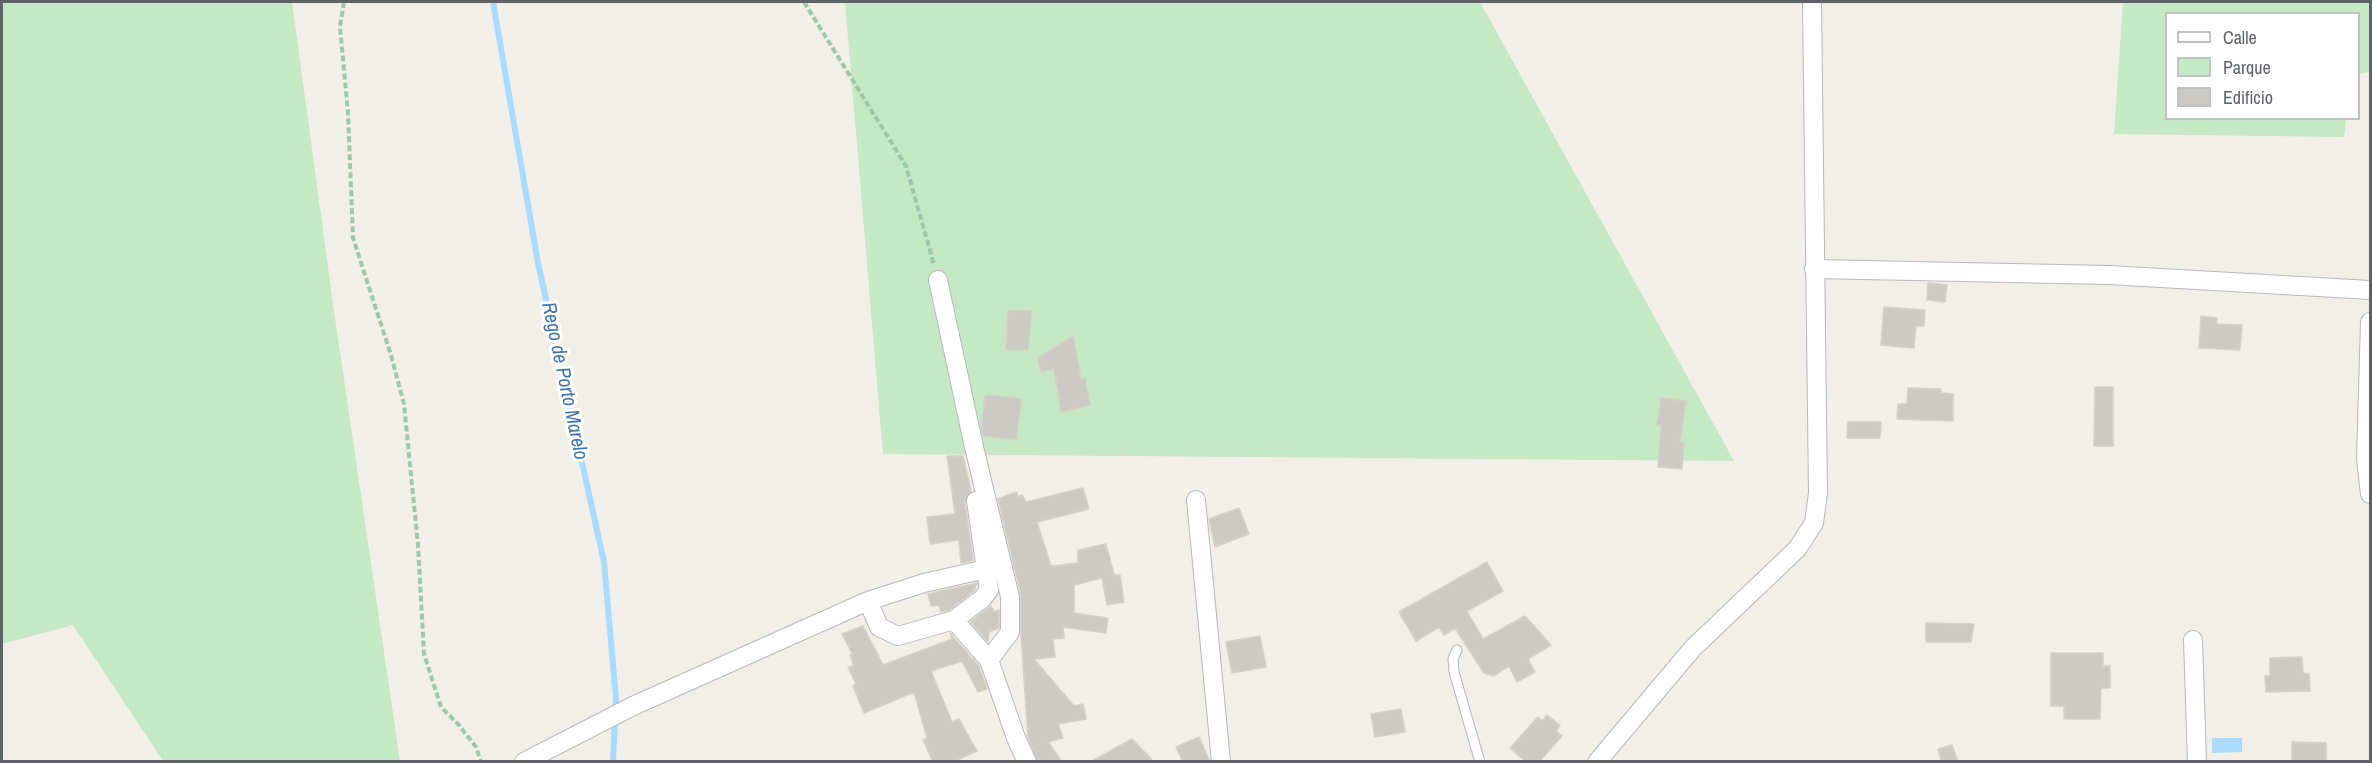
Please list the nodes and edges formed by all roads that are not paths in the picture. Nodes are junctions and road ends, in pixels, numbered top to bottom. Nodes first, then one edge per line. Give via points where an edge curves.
1 (1812, 2) edge
2 (1814, 269) junction
3 (938, 280) road end
4 (2370, 290) edge
5 (2370, 322) edge
6 (974, 447) junction
7 (2370, 494) edge
8 (1196, 500) dead end
9 (986, 569) junction
10 (868, 601) junction
11 (954, 620) junction
12 (2193, 640) dead end
13 (1457, 650) dead end
14 (989, 660) junction
15 (524, 762) edge
16 (1028, 762) edge
17 (1221, 762) edge
18 (1480, 762) edge
19 (1597, 762) edge
20 (2197, 762) edge

1 - 2 street
2 - 4 street via 2109,275
2 - 19 street via 1818,493 1814,523 1797,549 1693,648
3 - 6 street
5 - 7 street via 2366,459
6 - 9 street via 971,467
6 - 14 street via 1011,597 1010,632
8 - 17 street
9 - 10 street
9 - 11 street via 989,590
10 - 11 street via 879,627 897,636
10 - 15 street via 633,706
11 - 14 street
12 - 20 street
13 - 18 lane via 1454,672
14 - 16 street

